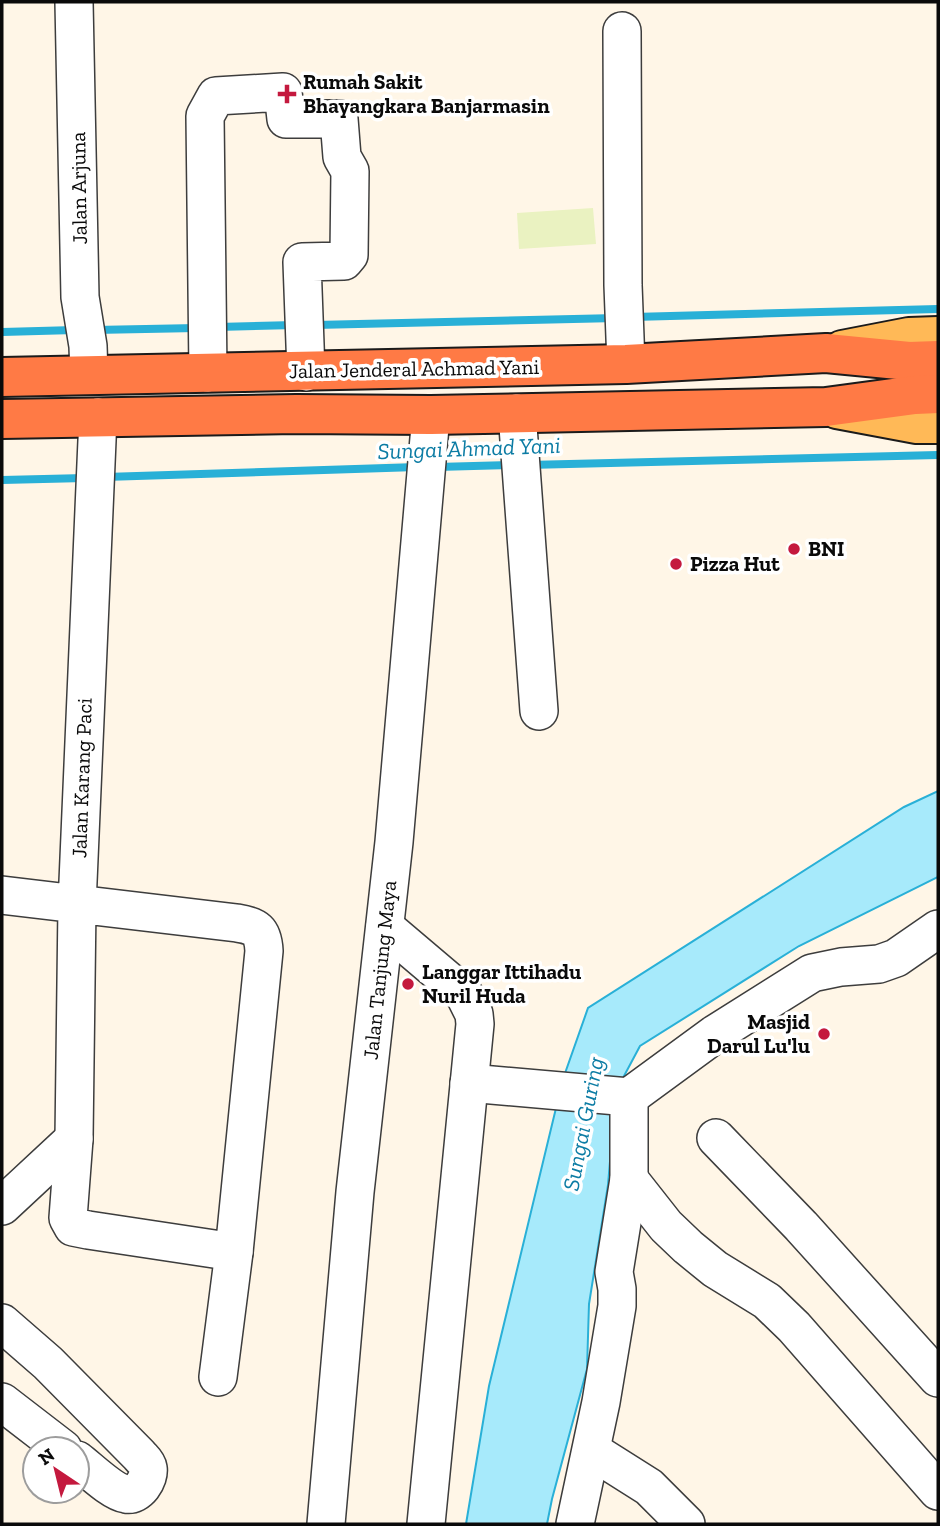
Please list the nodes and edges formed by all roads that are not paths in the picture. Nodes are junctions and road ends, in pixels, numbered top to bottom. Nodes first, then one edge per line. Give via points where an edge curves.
1 (75, 2) edge
2 (622, 31) dead end
3 (938, 336) edge
4 (626, 350) junction
5 (826, 353) junction
6 (89, 360) junction
7 (576, 365) junction
8 (301, 372) junction
9 (208, 373) junction
10 (2, 377) edge
11 (925, 378) edge
12 (826, 407) junction
13 (577, 412) junction
14 (517, 413) junction
15 (296, 414) junction
16 (2, 419) edge
17 (938, 424) edge
18 (430, 427) junction
19 (97, 450) junction
20 (539, 711) dead end
21 (2, 895) edge
22 (77, 905) junction
23 (385, 927) junction
24 (938, 929) edge
25 (469, 1083) junction
26 (622, 1096) junction
27 (716, 1138) dead end
28 (74, 1139) junction
29 (629, 1180) junction
30 (2, 1206) edge
31 (234, 1252) junction
32 (2, 1323) edge
33 (218, 1377) dead end
34 (938, 1378) edge
35 (2, 1402) edge
36 (45, 1435) edge
37 (592, 1451) junction
38 (91, 1471) edge
39 (938, 1491) edge
40 (326, 1524) edge
41 (426, 1524) edge
42 (575, 1524) edge
43 (686, 1524) edge

1 - 6 street, Jalan Arjuna via 80,297
2 - 4 street
3 - 5 main road, Jalan Jenderal Achmad Yani
4 - 5 highway, Jalan Jenderal Achmad Yani
4 - 7 highway, Jalan Jenderal Achmad Yani
5 - 11 highway, Jalan Jenderal Achmad Yani
6 - 9 highway, Jalan Jenderal Achmad Yani
6 - 10 highway, Jalan Jenderal Achmad Yani
7 - 8 highway, Jalan Jenderal Achmad Yani
7 - 13 highway
8 - 9 highway, Jalan Jenderal Achmad Yani
8 - 9 street via 302,262 344,261 349,255 350,171 342,158 339,119 286,119 282,92 216,96 205,116
8 - 15 highway
11 - 12 highway, Jalan Jenderal Achmad Yani
12 - 13 highway, Jalan Jenderal Achmad Yani
12 - 17 main road, Jalan Jenderal Achmad Yani
13 - 14 highway, Jalan Jenderal Achmad Yani
14 - 18 highway, Jalan Jenderal Achmad Yani
14 - 20 street
15 - 18 highway, Jalan Jenderal Achmad Yani
15 - 19 highway, Jalan Jenderal Achmad Yani
16 - 19 highway, Jalan Jenderal Achmad Yani
18 - 23 street, Jalan Tanjung Maya
19 - 22 street, Jalan Karang Paci
21 - 22 street
22 - 28 street, Jalan Karang Paci
22 - 31 street via 237,923 264,938
23 - 25 street via 470,1003 475,1024
23 - 40 street, Jalan Tanjung Maya via 355,1192
24 - 26 street via 896,958 879,964 812,973
25 - 26 street
25 - 41 street
26 - 29 street
27 - 34 street
28 - 30 street
28 - 31 street, Jalan Karang Paci via 68,1218 73,1227
29 - 37 street via 614,1272 617,1306
29 - 39 street via 688,1247 766,1301 794,1327
31 - 33 street
32 - 38 street via 139,1455 148,1473 143,1485 128,1495
35 - 36 street
37 - 42 street
37 - 43 street via 649,1488

